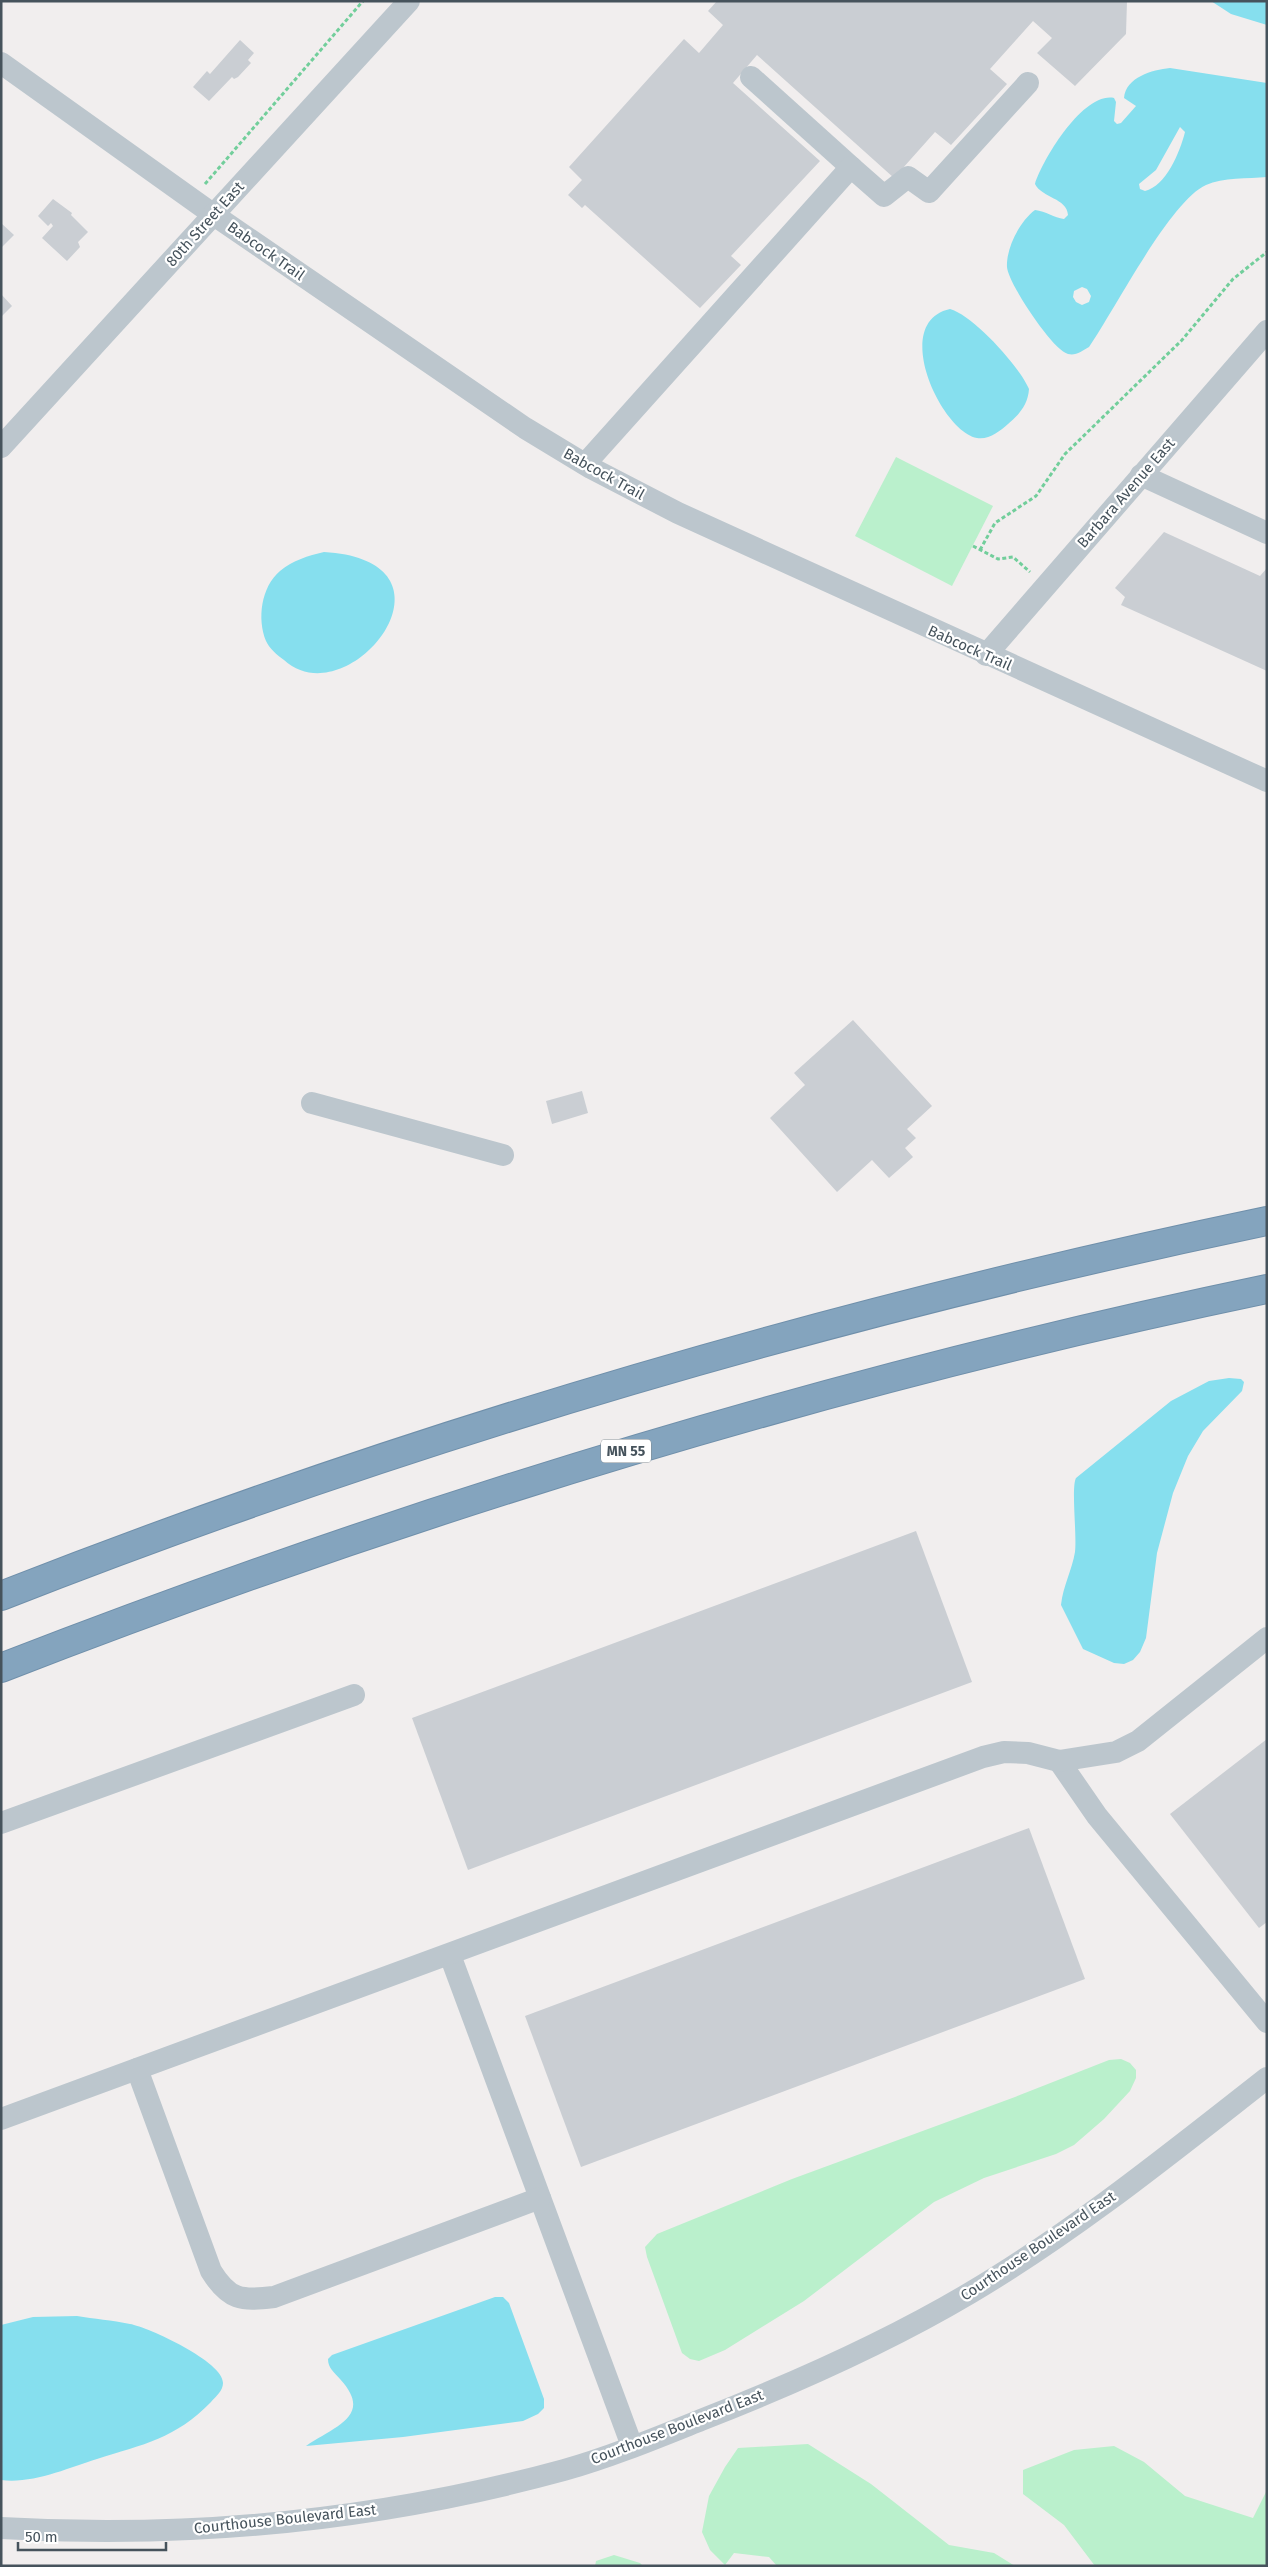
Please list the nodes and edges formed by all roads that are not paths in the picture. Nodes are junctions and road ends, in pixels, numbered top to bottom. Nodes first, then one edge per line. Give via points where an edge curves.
1 (409, 1) edge
2 (1, 63) edge
3 (751, 77) dead end
4 (1028, 83) dead end
5 (851, 167) junction
6 (214, 215) junction
7 (1267, 331) edge
8 (1, 447) edge
9 (585, 464) junction
10 (1141, 475) junction
11 (1267, 533) edge
12 (986, 655) junction
13 (1267, 781) edge
14 (312, 1102) dead end
15 (503, 1155) dead end
16 (1267, 1221) edge
17 (1267, 1289) edge
18 (1, 1596) edge
19 (1267, 1638) edge
20 (1, 1668) edge
21 (354, 1695) dead end
22 (1059, 1761) junction
23 (1, 1824) edge
24 (450, 1955) junction
25 (1267, 2022) edge
26 (137, 2070) junction
27 (1267, 2078) edge
28 (1, 2119) edge
29 (540, 2198) junction
30 (632, 2446) junction
31 (1, 2528) edge

1 - 6 street, 80th Street East
2 - 6 street, Babcock Trail
3 - 5 street
4 - 5 street via 929,192 908,177 884,196
5 - 9 street
6 - 8 street, 80th Street East
6 - 9 street, Babcock Trail via 525,428
7 - 10 street, Barbara Avenue East
9 - 12 street, Babcock Trail via 678,513
10 - 11 street
10 - 12 street, Barbara Avenue East
12 - 13 street, Babcock Trail
14 - 15 street
16 - 18 highway via 980,1285 580,1395 207,1518
17 - 20 highway, MN 55 via 1022,1344 678,1436 295,1558
19 - 22 street via 1138,1741 1116,1752
21 - 23 street
22 - 24 street via 1012,1752 983,1757
22 - 25 street via 1097,1816
24 - 26 street
24 - 29 street
26 - 28 street
26 - 29 street via 211,2271 220,2285 233,2295 249,2300 274,2297
27 - 30 street, Courthouse Boulevard East via 1070,2227 972,2292 913,2326 817,2373
29 - 30 street
30 - 31 street, Courthouse Boulevard East via 567,2469 482,2490 305,2520 134,2531

